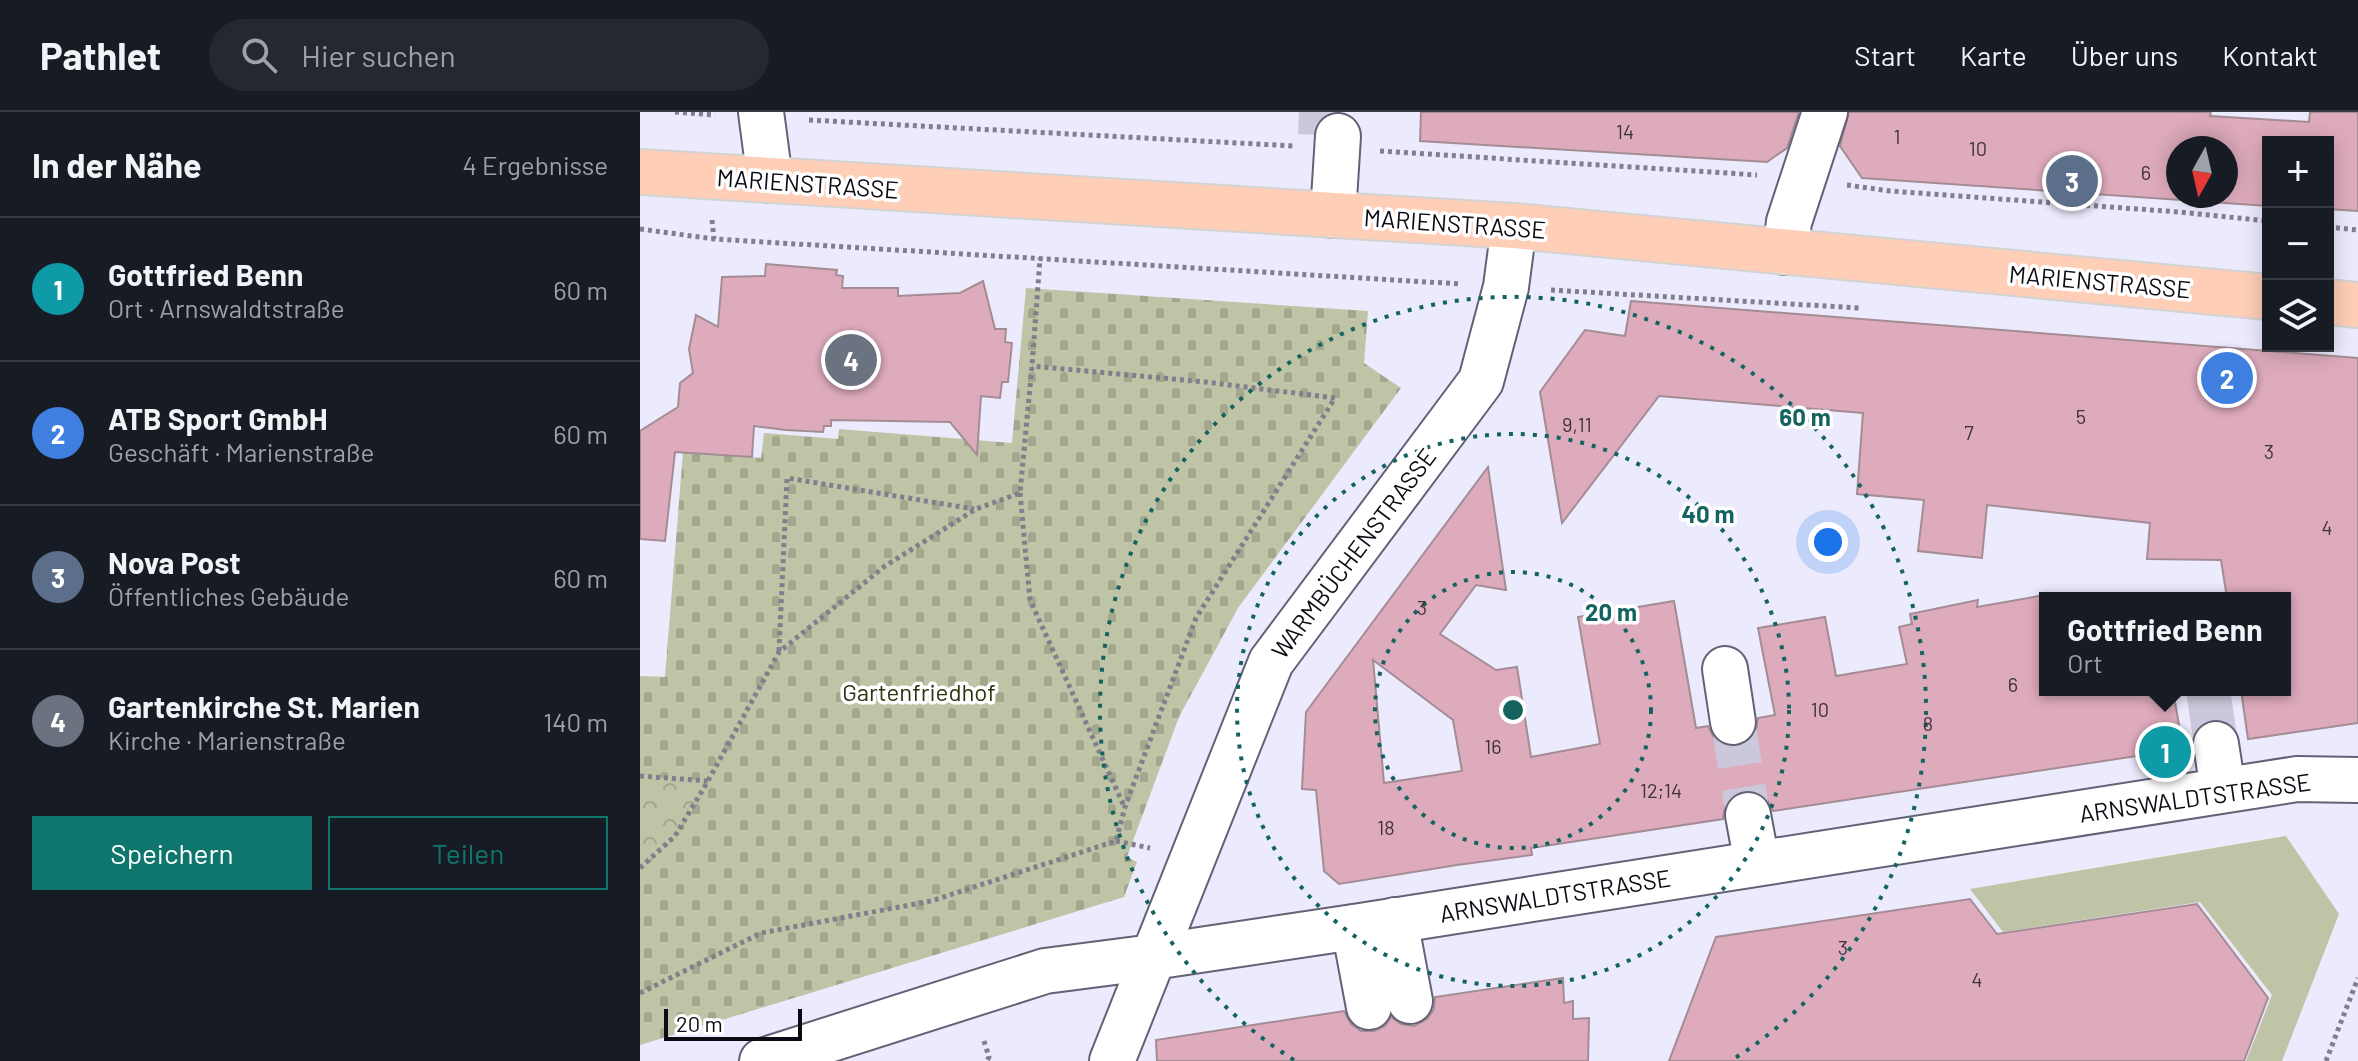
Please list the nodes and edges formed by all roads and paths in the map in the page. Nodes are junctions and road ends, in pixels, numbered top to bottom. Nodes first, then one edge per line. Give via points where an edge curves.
1 (675, 112) edge
2 (1825, 112) edge
3 (696, 113) edge
4 (762, 115) edge
5 (1328, 142) junction
6 (640, 172) edge
7 (1803, 178) junction
8 (770, 180) junction
9 (1323, 215) junction
10 (2262, 220) edge
11 (1514, 226) junction
12 (2334, 228) edge
13 (640, 229) edge
14 (2358, 230) edge
15 (1785, 252) junction
16 (1040, 258) junction
17 (1506, 287) junction
18 (2262, 296) edge
19 (2334, 303) edge
20 (2358, 305) edge
21 (1032, 366) junction
22 (1020, 493) junction
23 (976, 509) junction
24 (779, 652) junction
25 (1725, 669) dead end
26 (1733, 722) tunnel mouth
27 (2216, 744) tunnel mouth
28 (640, 776) edge
29 (2358, 780) edge
30 (708, 781) junction
31 (2223, 790) junction
32 (1125, 807) junction
33 (1748, 815) tunnel mouth
34 (1116, 841) junction
35 (1152, 848) dead end
36 (1757, 863) junction
37 (640, 868) edge
38 (1375, 923) junction
39 (1153, 957) junction
40 (2358, 978) edge
41 (640, 993) edge
42 (1390, 1004) dead end
43 (984, 1041) dead end
44 (762, 1061) edge
45 (987, 1061) edge
46 (1112, 1061) edge
47 (2326, 1061) edge

1 - 3 path
2 - 7 street
4 - 5 path
4 - 8 street
5 - 7 path
5 - 9 street
6 - 8 main road, MARIENSTRASSE
7 - 10 path via 1890,191
7 - 15 street
8 - 9 main road, MARIENSTRASSE
9 - 11 main road, MARIENSTRASSE
11 - 15 main road, MARIENSTRASSE
11 - 17 street, WARMBÜCHENSTRASSE
12 - 14 path
13 - 16 path via 714,239
15 - 18 main road, MARIENSTRASSE
16 - 17 path
16 - 21 path
17 - 39 street, WARMBÜCHENSTRASSE via 1481,381 1271,662
19 - 20 main road
21 - 22 path
21 - 32 path via 1335,398 1196,618
22 - 23 path
22 - 32 path via 1030,600
23 - 24 path via 885,566
23 - 24 path via 787,478
24 - 30 path
25 - 26 street
27 - 31 street
28 - 30 path
29 - 31 street, ARNSWALDTSTRASSE via 2297,779
30 - 37 path via 675,836
31 - 36 street, ARNSWALDTSTRASSE
32 - 34 path
33 - 36 street
34 - 35 path
34 - 41 path via 931,901 761,933
36 - 38 street, ARNSWALDTSTRASSE
38 - 39 street, ARNSWALDTSTRASSE
38 - 42 street
39 - 44 street, ARNSWALDTSTRASSE via 1045,971
39 - 46 street, WARMBÜCHENSTRASSE
40 - 47 path
43 - 45 path

